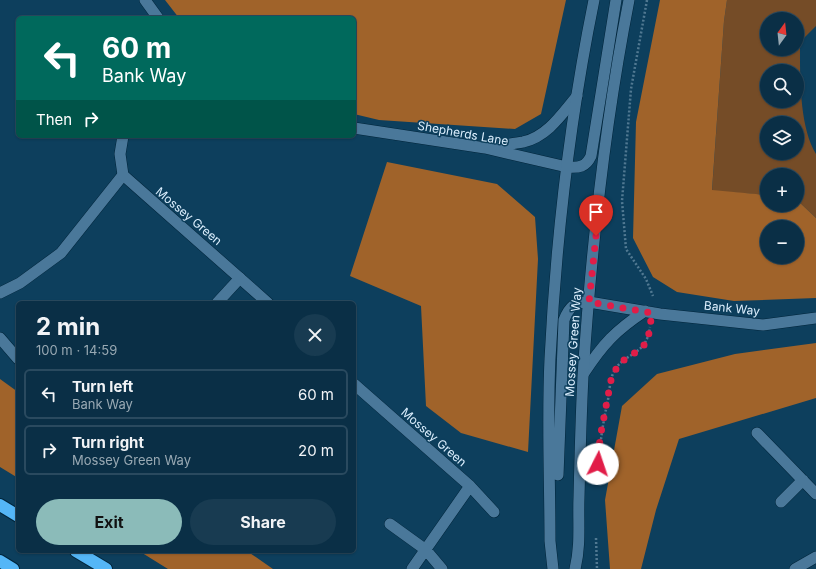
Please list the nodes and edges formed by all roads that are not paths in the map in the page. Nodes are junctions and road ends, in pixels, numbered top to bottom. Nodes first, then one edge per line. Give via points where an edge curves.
1 (145, 0) edge
2 (594, 0) edge
3 (616, 0) edge
4 (629, 0) edge
5 (157, 16) edge
6 (577, 96) junction
7 (356, 128) edge
8 (123, 138) edge
9 (485, 148) junction
10 (567, 167) junction
11 (123, 175) junction
12 (240, 278) junction
13 (0, 293) edge
14 (219, 301) edge
15 (266, 301) edge
16 (589, 302) junction
17 (648, 312) junction
18 (816, 318) edge
19 (0, 338) edge
20 (16, 357) edge
21 (584, 373) junction
22 (356, 386) edge
23 (757, 433) dead end
24 (803, 480) junction
25 (470, 486) junction
26 (816, 494) edge
27 (781, 502) dead end
28 (0, 505) edge
29 (494, 512) dead end
30 (16, 515) edge
31 (390, 524) dead end
32 (550, 541) junction
33 (426, 550) junction
34 (79, 553) edge
35 (816, 556) edge
36 (0, 561) edge
37 (13, 569) edge
38 (106, 569) edge
39 (412, 569) edge
40 (442, 569) edge
41 (553, 569) edge
42 (575, 569) edge
43 (795, 569) edge

1 - 5 main road
2 - 6 main road, Mossey Green Way
3 - 10 main road via 592,150 586,165
4 - 16 main road, Mossey Green Way via 605,149
6 - 9 main road via 540,136 524,142
6 - 10 main road, Mossey Green Way
7 - 9 main road, Shepherds Lane
8 - 11 main road via 120,154
9 - 10 main road, Shepherds Lane
10 - 32 main road, Mossey Green Way via 550,361
11 - 12 main road, Mossey Green
11 - 13 main road via 61,253 20,283
12 - 14 main road
12 - 15 main road, Mossey Green
16 - 17 main road, Bank Way
16 - 21 main road, Mossey Green Way
16 - 32 main road via 574,304 568,311 564,324 557,518
17 - 18 main road, Bank Way via 763,325
17 - 21 main road via 621,327 599,350
19 - 20 main road
21 - 42 main road, Mossey Green Way via 579,539
22 - 25 main road, Mossey Green
23 - 24 main road
24 - 26 main road
24 - 27 main road
25 - 29 main road, Mossey Green
25 - 33 main road
28 - 30 highway
31 - 33 main road
32 - 41 main road, Mossey Green Way
33 - 39 main road
33 - 40 main road
34 - 38 highway
35 - 43 main road
36 - 37 highway

